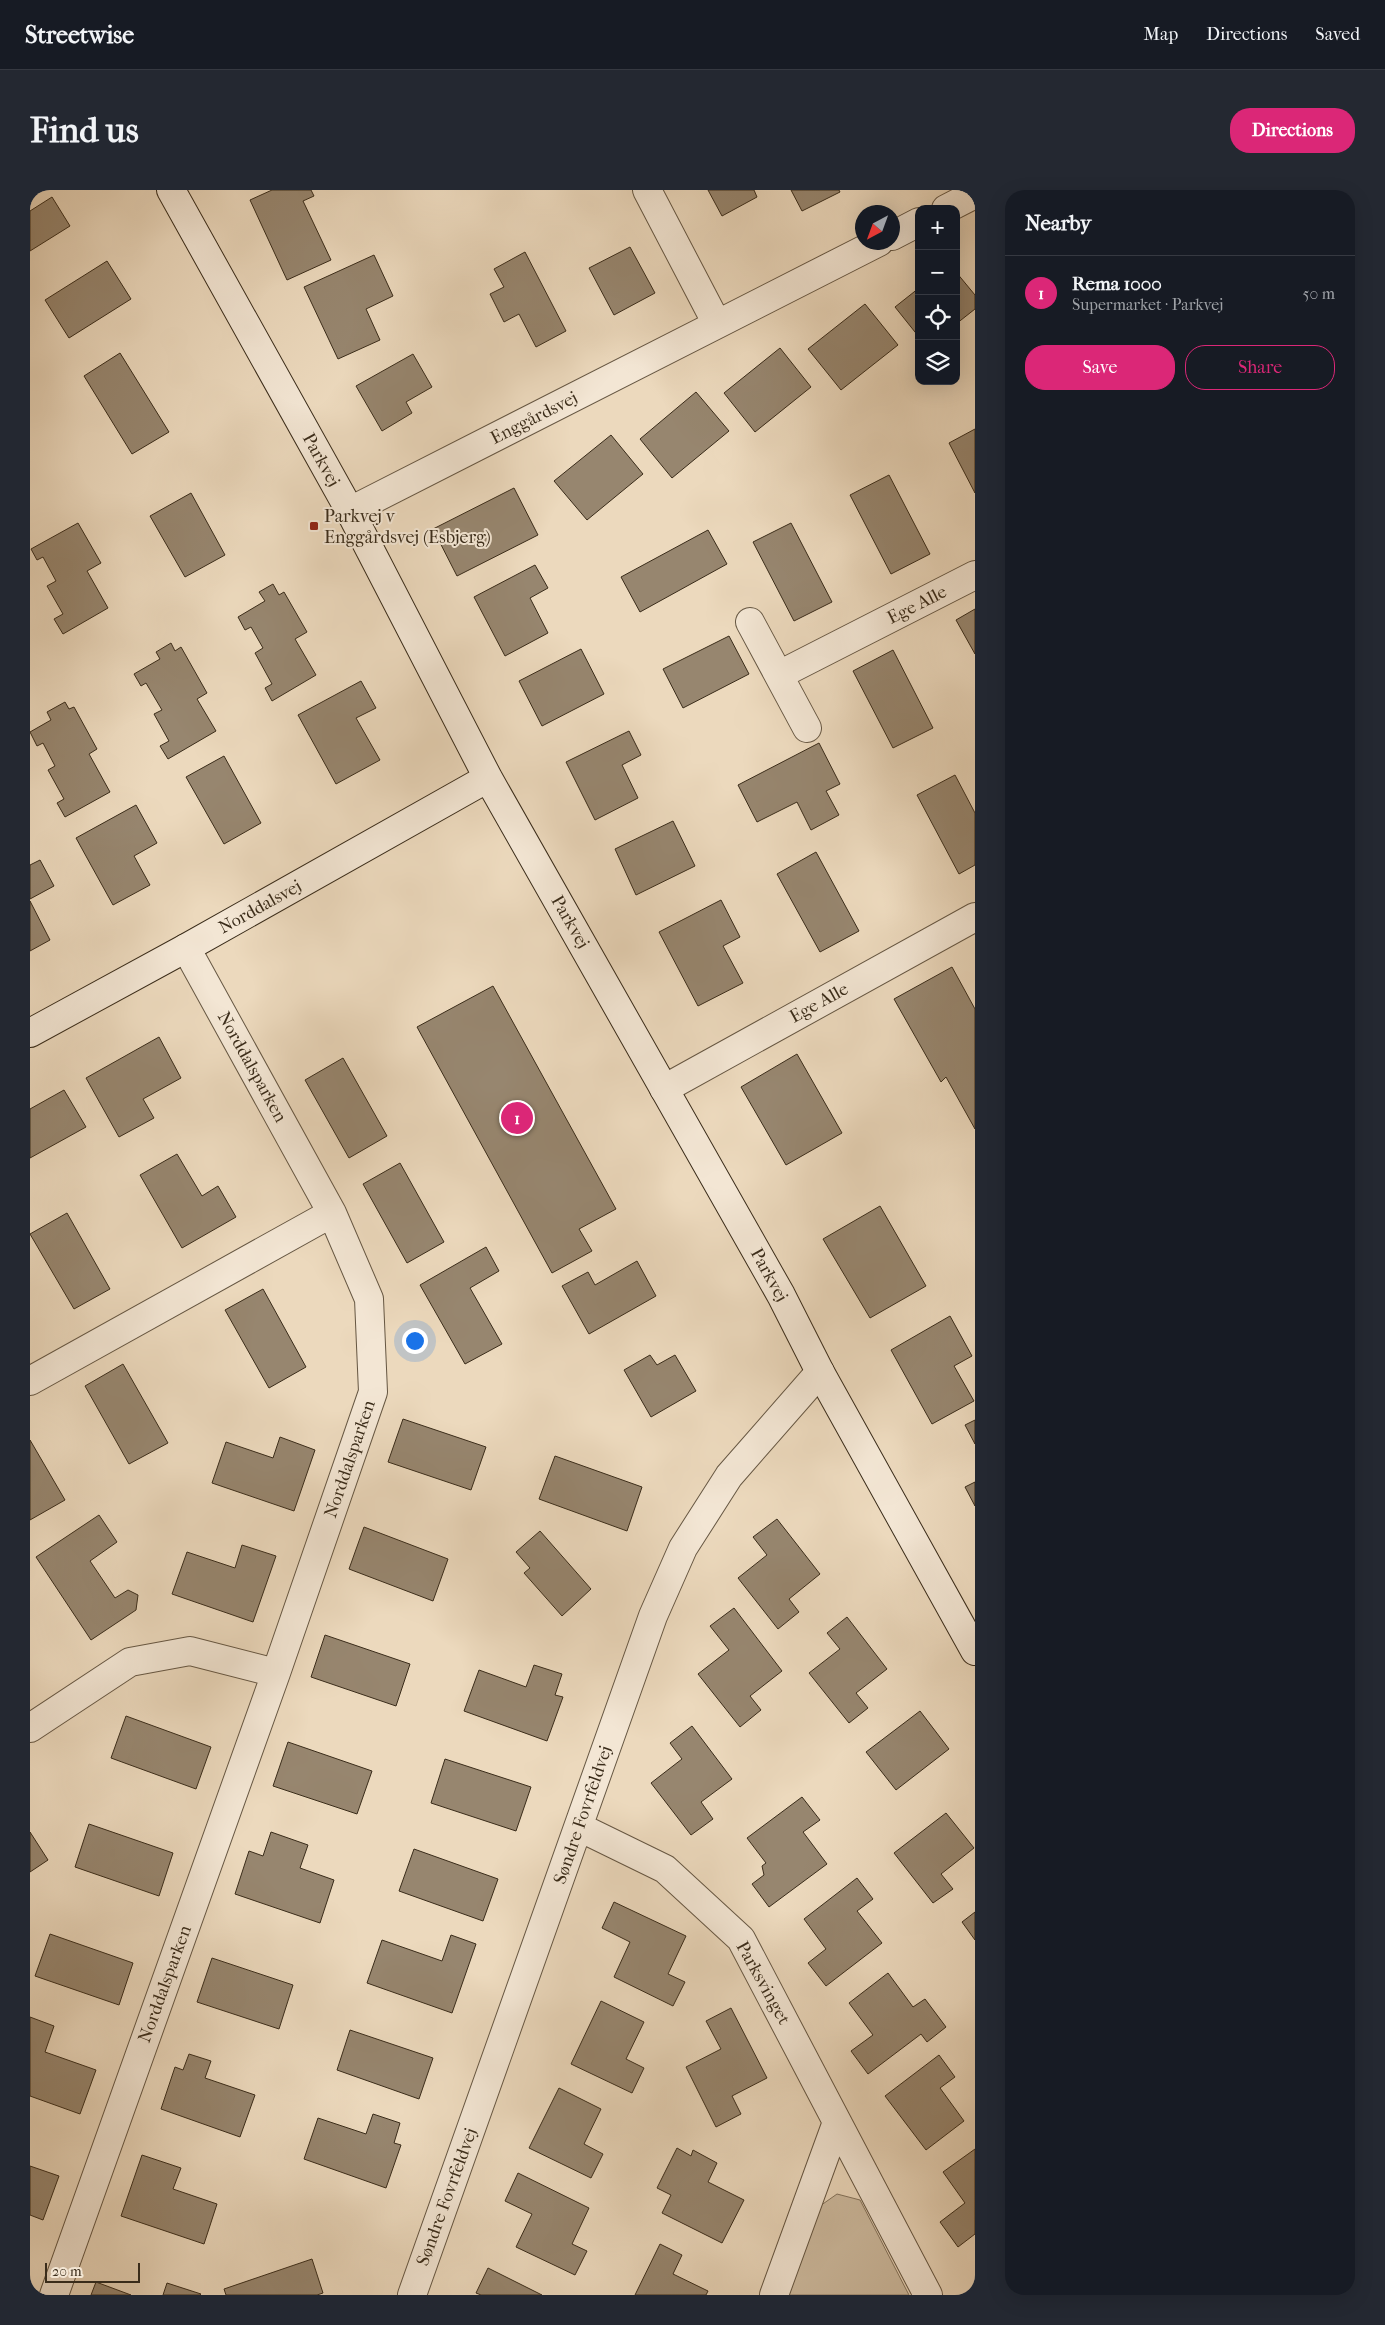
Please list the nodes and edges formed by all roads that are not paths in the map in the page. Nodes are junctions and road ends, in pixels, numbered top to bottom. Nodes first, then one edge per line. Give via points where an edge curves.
1 (171, 190) edge
2 (648, 190) edge
3 (975, 194) edge
4 (954, 205) edge
5 (915, 224) edge
6 (900, 232) edge
7 (863, 250) edge
8 (718, 324) junction
9 (350, 511) junction
10 (975, 575) edge
11 (750, 622) dead end
12 (778, 675) junction
13 (807, 728) dead end
14 (488, 778) junction
15 (975, 917) edge
16 (186, 948) junction
17 (30, 1033) edge
18 (664, 1088) junction
19 (332, 1213) junction
20 (820, 1372) junction
21 (30, 1381) edge
22 (975, 1651) edge
23 (276, 1674) junction
24 (30, 1728) edge
25 (579, 1827) junction
26 (837, 2122) junction
27 (54, 2295) edge
28 (412, 2295) edge
29 (774, 2295) edge
30 (928, 2295) edge

1 - 9 street, Parkvej
2 - 8 street
3 - 4 street
5 - 6 street
7 - 8 street, Enggårdsvej
8 - 9 street, Enggårdsvej
9 - 14 street, Parkvej
10 - 12 street, Ege Alle
11 - 12 street
12 - 13 street
14 - 16 street, Norddalsvej
14 - 18 street, Parkvej
15 - 18 street, Ege Alle
16 - 17 street, Norddalsvej
16 - 19 street, Norddalsparken
18 - 20 street, Parkvej via 781,1295
19 - 21 street
19 - 23 street, Norddalsparken via 369,1299 373,1392
20 - 22 street, Parkvej
20 - 25 street, Søndre Fovrfeldvej via 729,1476 683,1548 653,1616
23 - 24 street via 190,1650 130,1662
23 - 27 street, Norddalsparken
25 - 26 street, Parksvinget via 665,1869 741,1939
25 - 28 street, Søndre Fovrfeldvej
26 - 29 street
26 - 30 street, Parksvinget

